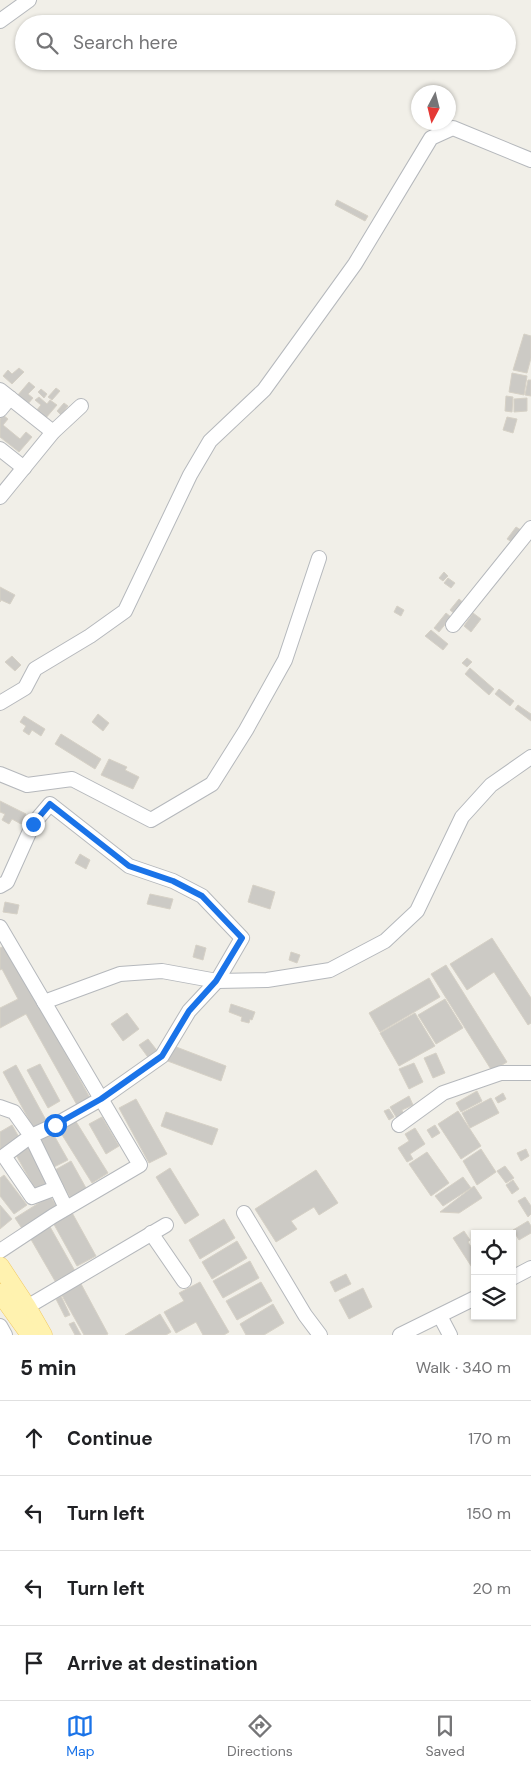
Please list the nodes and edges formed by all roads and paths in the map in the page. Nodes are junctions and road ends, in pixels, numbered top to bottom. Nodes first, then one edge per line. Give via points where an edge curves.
1 (29, 0) edge
2 (0, 22) edge
3 (531, 160) edge
4 (5, 394) edge
5 (81, 406) dead end
6 (0, 410) edge
7 (53, 432) junction
8 (0, 449) edge
9 (24, 468) junction
10 (0, 497) edge
11 (531, 528) edge
12 (319, 558) dead end
13 (453, 625) dead end
14 (0, 703) edge
15 (531, 757) edge
16 (0, 774) edge
17 (0, 886) edge
18 (0, 927) edge
19 (216, 981) junction
20 (44, 1002) junction
21 (531, 1073) edge
22 (101, 1099) junction
23 (0, 1107) edge
24 (399, 1125) dead end
25 (31, 1136) junction
26 (56, 1188) junction
27 (66, 1208) junction
28 (244, 1213) dead end
29 (166, 1225) dead end
30 (151, 1233) junction
31 (0, 1251) edge
32 (0, 1266) edge
33 (531, 1268) edge
34 (516, 1276) edge
35 (184, 1281) dead end
36 (0, 1293) edge
37 (471, 1300) edge
38 (27, 1307) junction
39 (440, 1316) junction
40 (0, 1326) edge
41 (5, 1335) edge
42 (30, 1335) edge
43 (42, 1335) edge
44 (320, 1335) edge
45 (400, 1335) edge
46 (450, 1335) edge

1 - 2 street
3 - 14 street via 453,128 431,138 354,264 264,390 210,441 190,475 125,611 35,669 25,688
4 - 6 street
4 - 7 street
5 - 7 street
7 - 9 street
8 - 9 street
9 - 10 street
11 - 13 street
12 - 16 street via 285,660 212,784 151,820 72,779 27,785
15 - 19 street via 491,785 462,816 417,911 385,941 330,970 267,980
17 - 19 street via 7,882 33,824 50,804 129,866 173,881 202,896 242,938
18 - 20 street
19 - 20 street via 162,971 120,974
19 - 22 street via 189,1011 162,1056
20 - 22 street
21 - 24 street via 502,1073 443,1093
22 - 25 street
22 - 27 street via 140,1165
23 - 25 street via 14,1112
25 - 26 street
25 - 26 street via 4,1156 32,1198
26 - 27 street
27 - 31 street
28 - 44 street
29 - 30 street
30 - 35 street
30 - 38 street
32 - 38 main road
33 - 34 street
36 - 42 main road
37 - 39 street
38 - 43 main road
39 - 45 street
39 - 46 street
40 - 41 street

